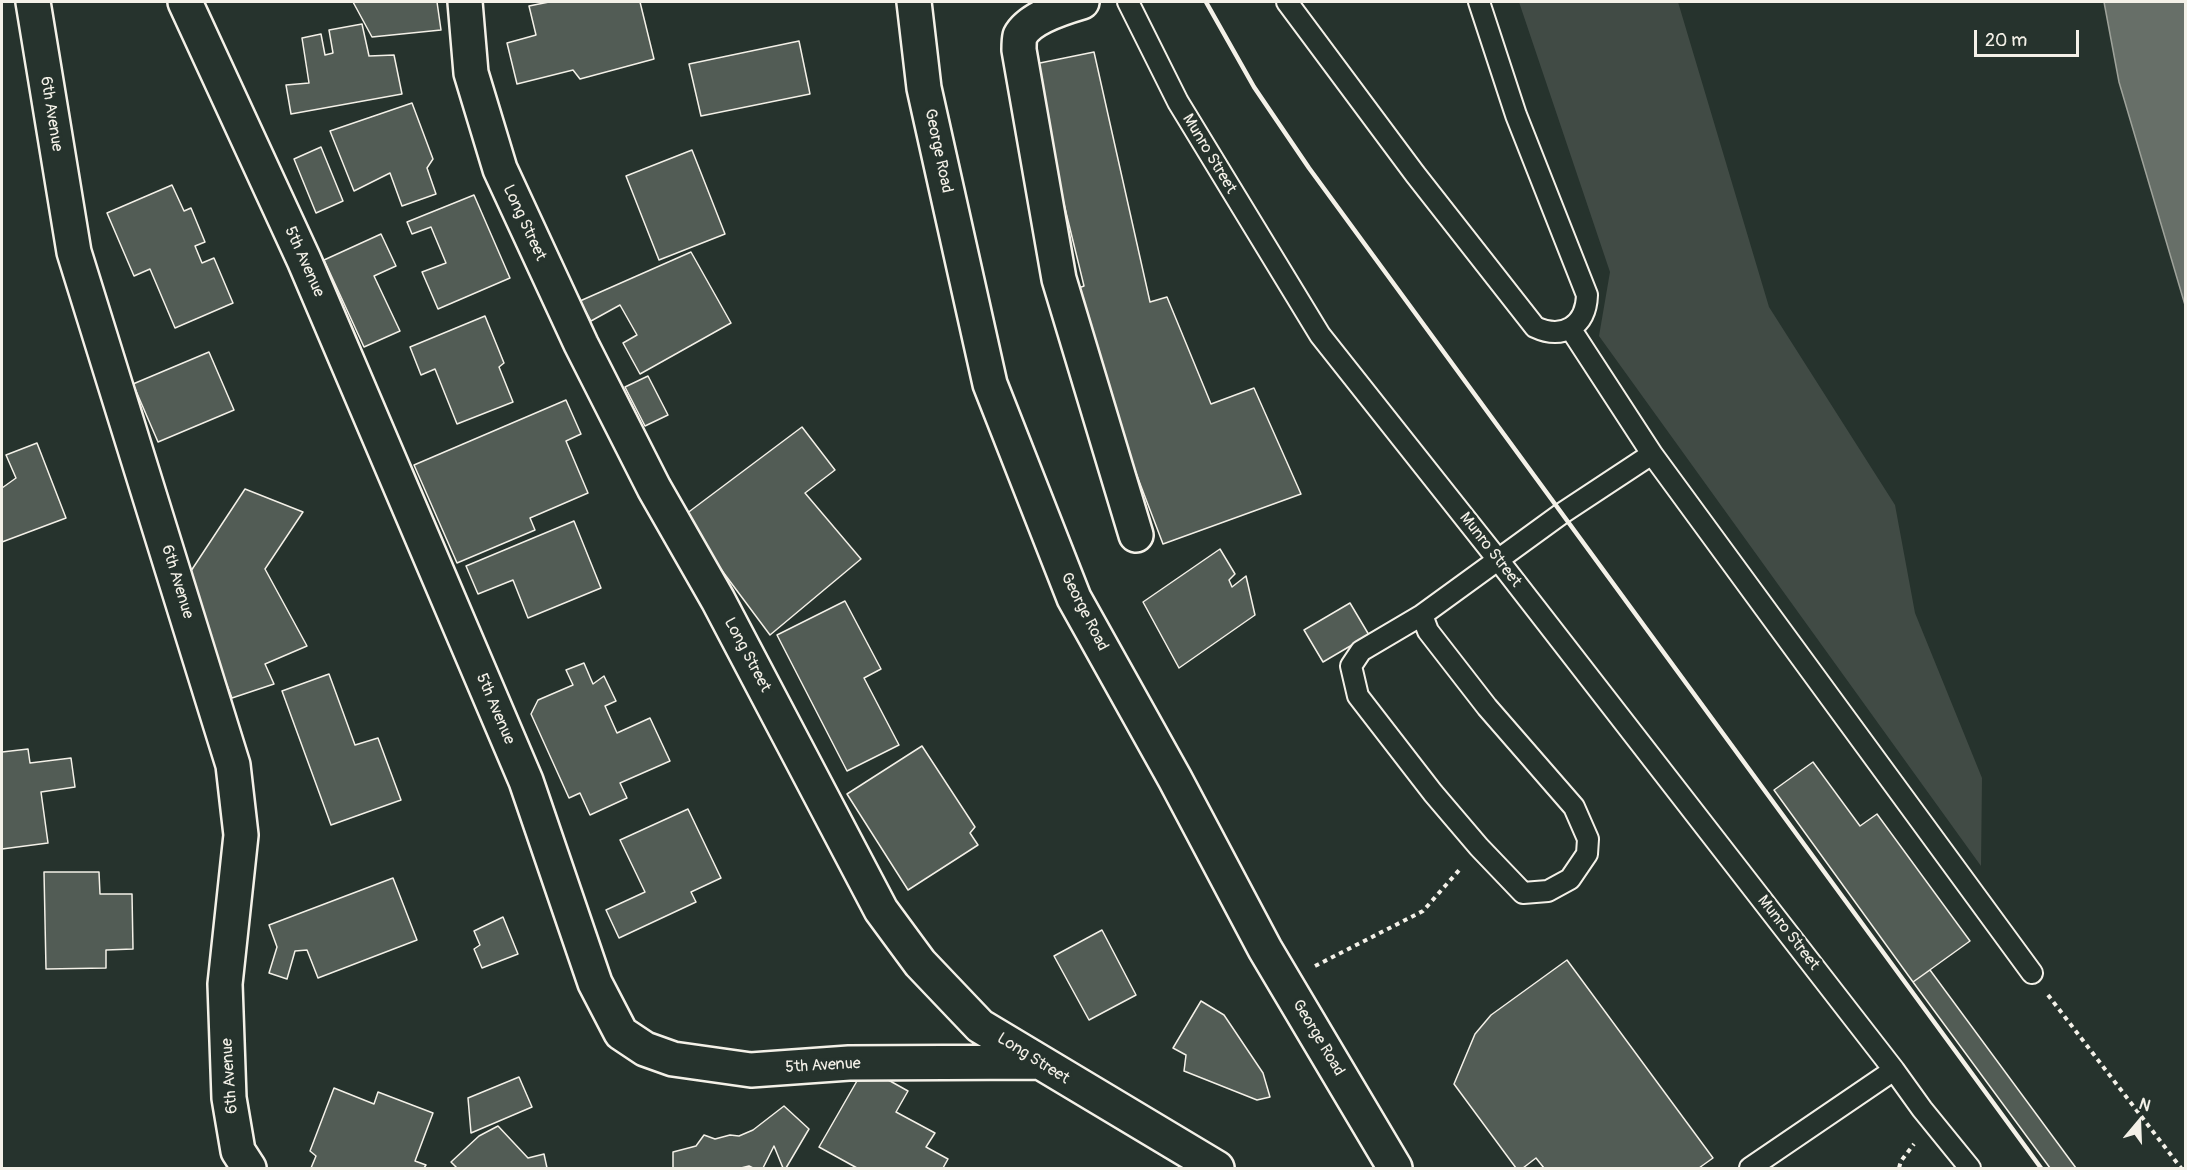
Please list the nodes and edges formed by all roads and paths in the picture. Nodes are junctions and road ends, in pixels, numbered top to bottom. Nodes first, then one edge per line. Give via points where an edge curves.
1 (33, 2) edge
2 (185, 2) edge
3 (465, 2) edge
4 (914, 2) edge
5 (1082, 2) edge
6 (1128, 2) edge
7 (1287, 2) edge
8 (1479, 2) edge
9 (1570, 328) junction
10 (1652, 454) junction
11 (1136, 535) dead end
12 (1499, 561) junction
13 (1422, 615) junction
14 (1479, 847) junction
15 (1314, 967) dead end
16 (2032, 973) joint
17 (1037, 1062) junction
18 (1894, 1070) junction
19 (249, 1168) edge
20 (1216, 1168) edge
21 (1395, 1168) edge
22 (1750, 1168) edge
23 (1970, 1168) edge
24 (2181, 1168) edge

1 - 19 street, 6th Avenue via 74,252 233,765 241,835 225,984 230,1098 238,1150
2 - 17 street, 5th Avenue via 304,260 526,781 595,983 621,1033 645,1049 673,1059 751,1070 849,1064
3 - 17 street, Long Street via 471,73 500,169 633,447 881,910 920,963 980,1026
4 - 21 street, George Road via 924,88 990,384 1074,598 1265,949
5 - 11 street via 1031,25 1020,36 1019,50 1059,279
6 - 12 lane, Munro Street via 1178,102 1320,335
7 - 9 lane via 1535,327 1558,333
8 - 9 lane via 1516,115 1587,295 1582,318
9 - 10 lane
10 - 12 lane
10 - 16 lane
12 - 13 lane
12 - 18 lane, Munro Street
13 - 14 lane via 1361,651 1351,666 1358,696
13 - 14 lane via 1428,631 1487,707 1574,807 1588,839 1587,854 1570,879 1548,891 1523,893
14 - 15 path via 1423,911
16 - 24 path
17 - 20 street, Long Street
18 - 22 lane
18 - 23 lane, Munro Street

